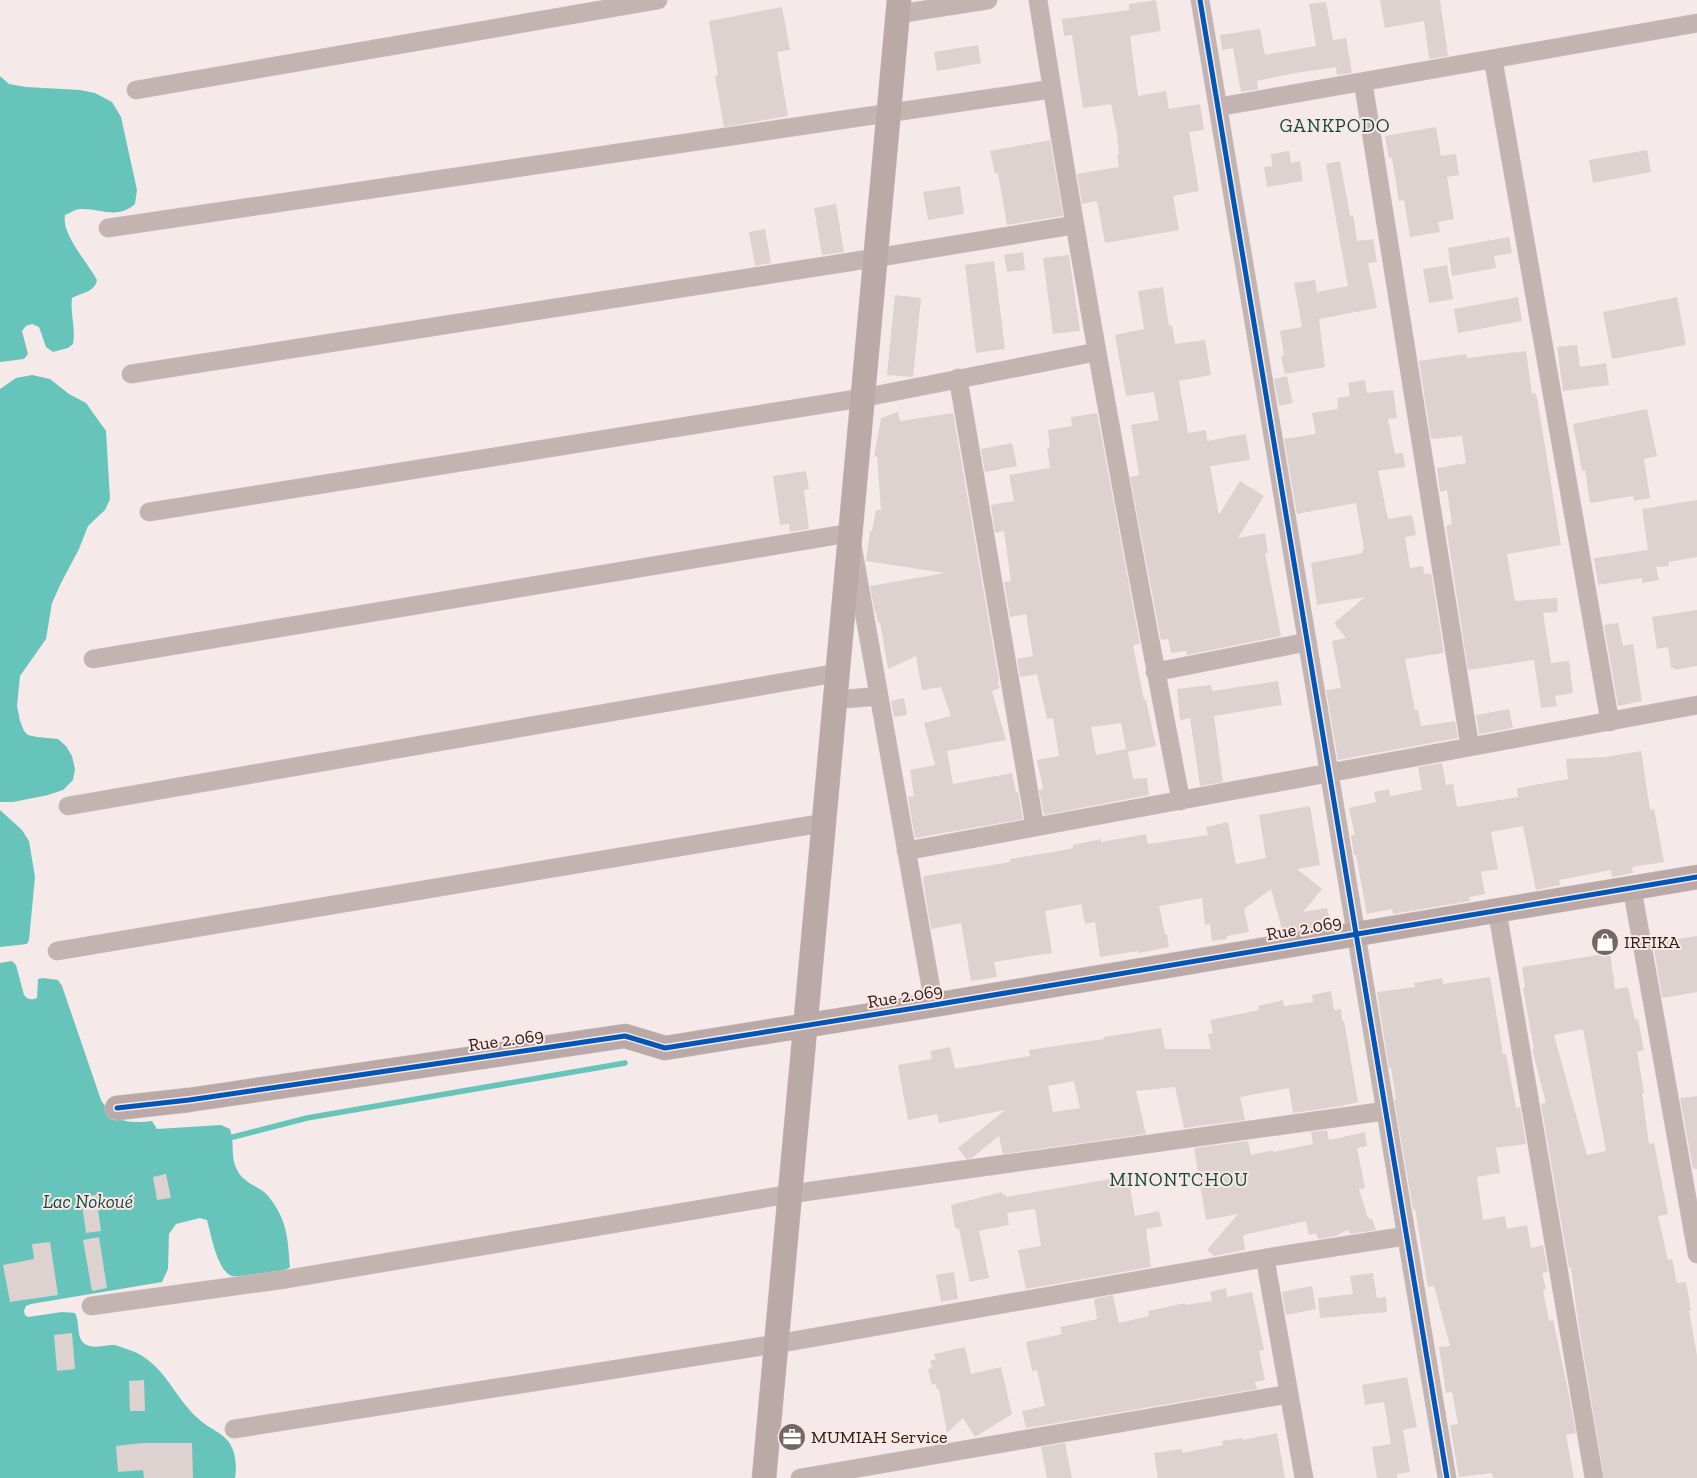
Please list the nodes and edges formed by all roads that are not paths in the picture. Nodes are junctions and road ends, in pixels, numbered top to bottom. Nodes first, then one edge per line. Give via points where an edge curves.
1 (658, 0) edge
2 (988, 0) edge
3 (1038, 0) edge
4 (1200, 0) edge
5 (898, 7) edge
6 (1697, 23) edge
7 (1493, 59) junction
8 (1363, 82) junction
9 (1052, 89) junction
10 (136, 90) dead end
11 (1218, 107) junction
12 (888, 114) junction
13 (1074, 225) junction
14 (108, 228) dead end
15 (875, 258) junction
16 (1096, 352) junction
17 (130, 374) dead end
18 (958, 378) junction
19 (862, 398) junction
20 (149, 512) dead end
21 (850, 533) junction
22 (1306, 642) junction
23 (93, 659) dead end
24 (1155, 672) junction
25 (837, 673) junction
26 (879, 696) junction
27 (835, 700) junction
28 (1697, 705) edge
29 (1610, 722) junction
30 (1470, 747) junction
31 (1328, 773) junction
32 (1180, 801) junction
33 (68, 806) dead end
34 (823, 823) junction
35 (1035, 828) junction
36 (906, 852) junction
37 (1697, 877) edge
38 (1632, 888) junction
39 (1497, 910) junction
40 (1355, 934) junction
41 (57, 952) dead end
42 (934, 1005) junction
43 (805, 1026) junction
44 (117, 1108) dead end
45 (1385, 1110) junction
46 (790, 1194) junction
47 (1406, 1236) junction
48 (1697, 1254) edge
49 (1265, 1258) junction
50 (91, 1306) dead end
51 (776, 1344) junction
52 (1289, 1394) junction
53 (234, 1429) dead end
54 (764, 1478) edge
55 (800, 1478) edge
56 (1304, 1478) edge
57 (1447, 1478) edge
58 (1594, 1478) edge

1 - 10 street
2 - 5 street
3 - 9 street
4 - 11 street
5 - 12 street
6 - 7 street
7 - 8 street
7 - 29 street
8 - 11 street
8 - 30 street
9 - 12 street
9 - 13 street
11 - 22 street
12 - 14 street
12 - 15 street
13 - 15 street
13 - 16 street
15 - 17 street
15 - 19 street
16 - 18 street
16 - 24 street
18 - 19 street
18 - 35 street
19 - 20 street
19 - 21 street
21 - 23 street
21 - 25 street
21 - 26 street
22 - 24 street
22 - 31 street
24 - 32 street
25 - 27 street
25 - 33 street
26 - 27 street
26 - 36 street
27 - 34 street
28 - 29 street
29 - 30 street
30 - 31 street
31 - 32 street
31 - 40 street
32 - 35 street
34 - 41 street
34 - 43 street
35 - 36 street
36 - 42 street
37 - 38 street, Rue 2.069
38 - 39 street, Rue 2.069
38 - 48 street
39 - 40 street, Rue 2.069
39 - 58 street
40 - 42 street, Rue 2.069
40 - 45 street
42 - 43 street, Rue 2.069
43 - 44 street, Rue 2.069 via 665,1048 625,1036
43 - 46 street
45 - 46 street
45 - 47 street
46 - 50 street via 287,1278
46 - 51 street
47 - 49 street
47 - 57 street
49 - 51 street
49 - 52 street
51 - 53 street
51 - 54 street
52 - 55 street
52 - 56 street

